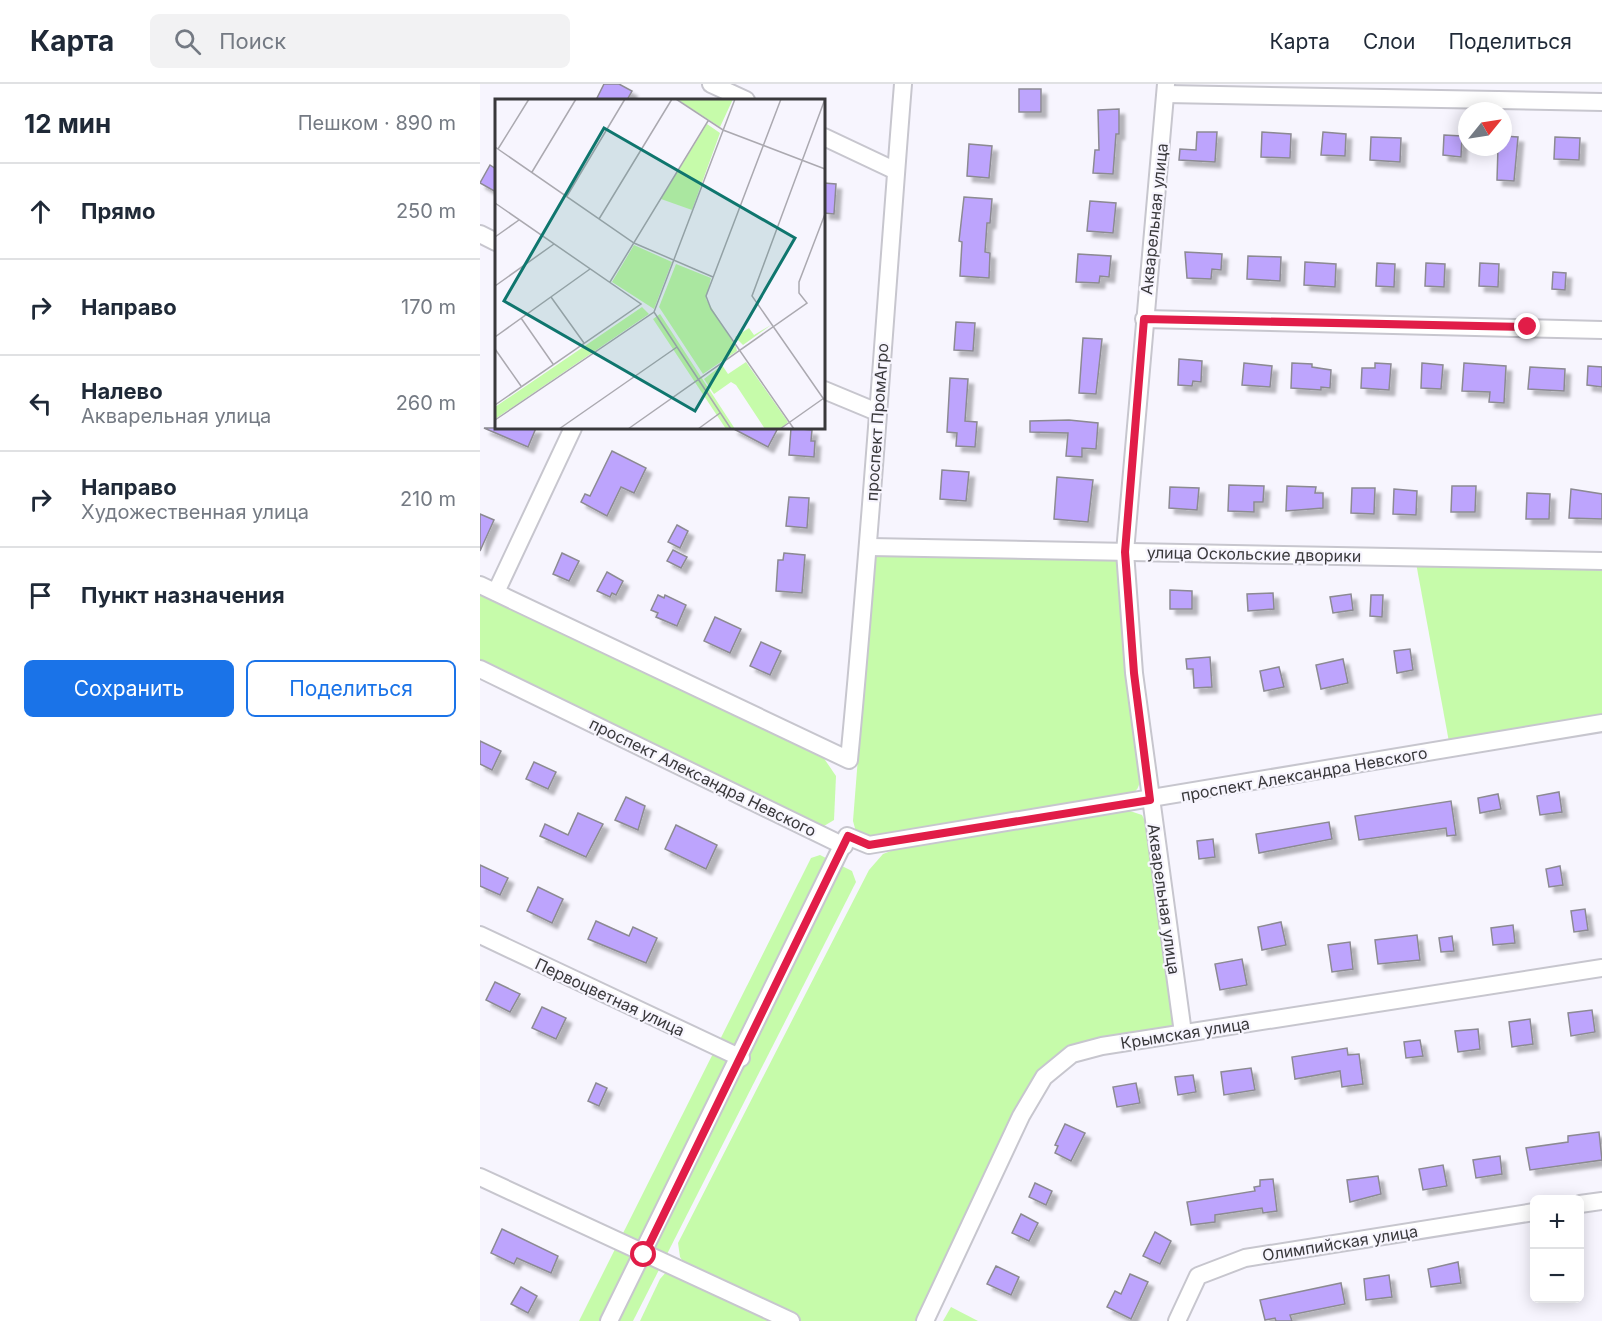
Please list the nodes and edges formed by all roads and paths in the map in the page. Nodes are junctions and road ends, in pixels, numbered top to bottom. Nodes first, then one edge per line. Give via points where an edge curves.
1 (711, 84) edge
2 (903, 84) edge
3 (1166, 89) edge
4 (744, 99) edge
5 (1602, 102) edge
6 (825, 137) edge
7 (896, 171) junction
8 (480, 234) edge
9 (495, 242) edge
10 (1144, 319) junction
11 (1602, 330) edge
12 (825, 390) edge
13 (877, 412) junction
14 (573, 429) edge
15 (870, 547) junction
16 (1125, 552) junction
17 (1602, 561) edge
18 (480, 585) edge
19 (496, 592) junction
20 (480, 669) edge
21 (1602, 723) edge
22 (1150, 800) junction
23 (844, 846) junction
24 (480, 935) edge
25 (1602, 968) edge
26 (1183, 1033) junction
27 (741, 1059) junction
28 (480, 1177) edge
29 (1602, 1201) edge
30 (1584, 1203) edge
31 (1530, 1213) edge
32 (644, 1255) junction
33 (609, 1321) edge
34 (791, 1321) edge
35 (925, 1321) edge
36 (1177, 1321) edge

1 - 4 street
2 - 7 street, проспект ПромАгро
3 - 5 street
3 - 10 street, Акварельная улица
6 - 7 street
7 - 13 street, проспект ПромАгро
8 - 9 street
10 - 11 street
10 - 16 street, Акварельная улица
12 - 13 street
13 - 15 street, проспект ПромАгро
14 - 19 street
15 - 16 street, улица Оскольские дворики
15 - 19 street, проспект ПромАгро via 849,759
16 - 17 street, улица Оскольские дворики
16 - 22 street, Акварельная улица via 1134,673
18 - 19 street
20 - 23 street, проспект Александра Невского
21 - 22 street, проспект Александра Невского
22 - 23 street, проспект Александра Невского via 869,845 848,836
22 - 26 street, Акварельная улица
23 - 27 street
24 - 27 street, Первоцветная улица
25 - 26 street, Крымская улица
26 - 35 street, Крымская улица via 1072,1054 1044,1077 1021,1116
27 - 32 street
28 - 32 street
29 - 30 street
31 - 36 street, Олимпийская улица via 1245,1258 1198,1276
32 - 33 street
32 - 34 street

